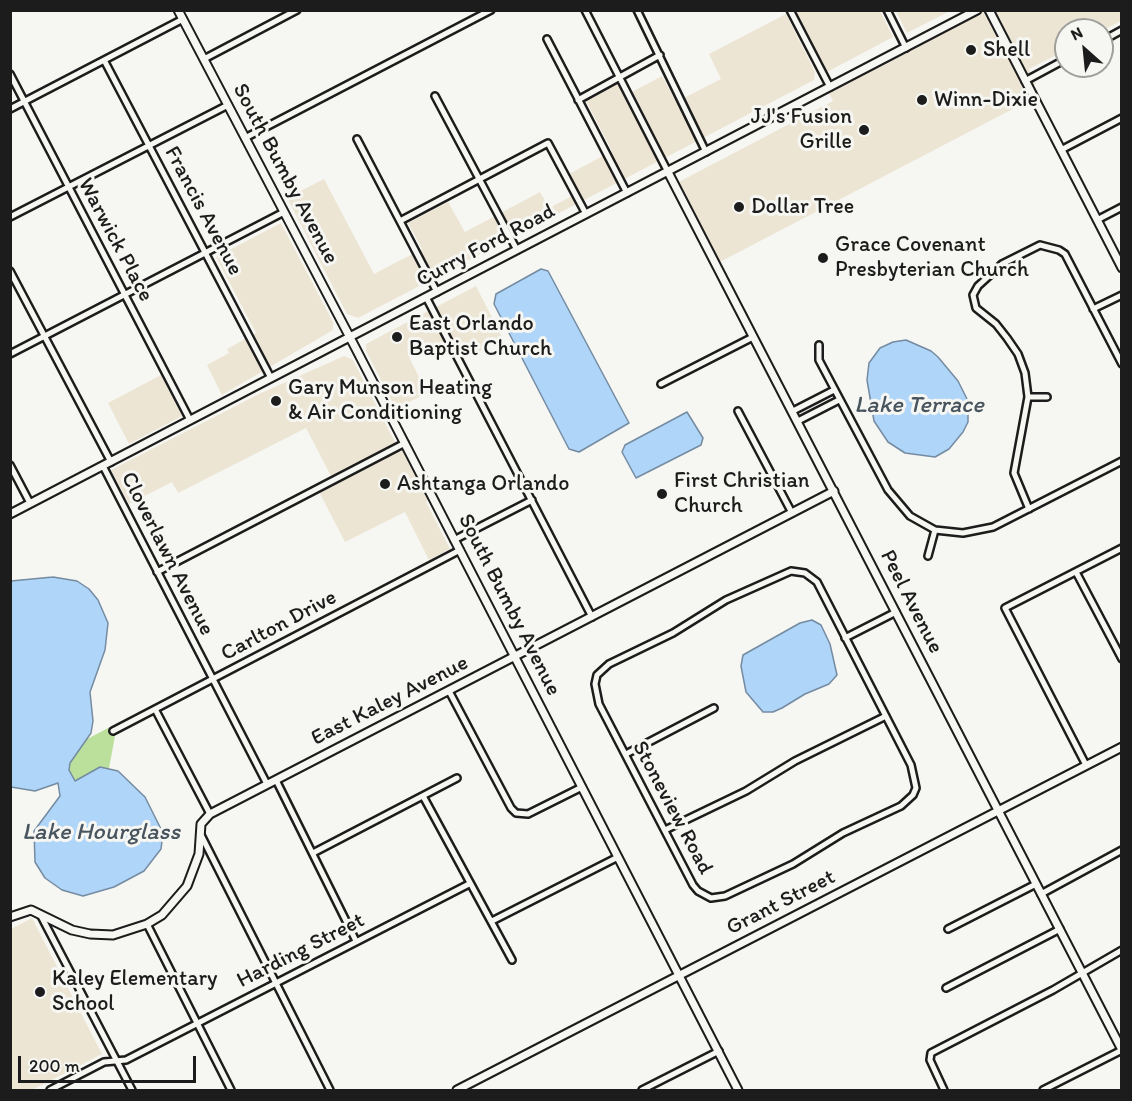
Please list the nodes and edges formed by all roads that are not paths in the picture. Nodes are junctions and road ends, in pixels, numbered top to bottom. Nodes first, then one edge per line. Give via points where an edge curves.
1 (178, 10) edge
2 (297, 10) edge
3 (491, 10) edge
4 (585, 10) edge
5 (637, 10) edge
6 (790, 10) edge
7 (887, 10) edge
8 (977, 10) edge
9 (989, 10) edge
10 (183, 19) junction
11 (547, 39) dead end
12 (906, 48) junction
13 (660, 56) junction
14 (204, 59) junction
15 (104, 60) junction
16 (1054, 65) edge
17 (10, 74) edge
18 (619, 77) junction
19 (1025, 81) junction
20 (830, 87) junction
21 (435, 96) dead end
22 (578, 100) junction
23 (25, 102) junction
24 (228, 105) junction
25 (10, 109) edge
26 (1122, 118) edge
27 (245, 138) junction
28 (357, 139) dead end
29 (149, 145) junction
30 (1061, 150) junction
31 (706, 152) junction
32 (668, 172) junction
33 (480, 180) junction
34 (68, 187) junction
35 (627, 193) junction
36 (1122, 207) edge
37 (284, 212) junction
38 (586, 214) junction
39 (10, 217) edge
40 (1097, 220) junction
41 (400, 221) junction
42 (517, 250) junction
43 (206, 253) junction
44 (1122, 268) edge
45 (10, 271) edge
46 (437, 292) junction
47 (125, 294) junction
48 (1122, 295) edge
49 (426, 297) junction
50 (1093, 309) junction
51 (45, 337) junction
52 (350, 337) junction
53 (753, 337) junction
54 (819, 345) dead end
55 (10, 354) edge
56 (1122, 364) edge
57 (271, 378) junction
58 (661, 384) dead end
59 (834, 390) junction
60 (1028, 397) junction
61 (1047, 397) dead end
62 (839, 400) junction
63 (738, 411) dead end
64 (793, 411) junction
65 (190, 420) junction
66 (798, 421) junction
67 (405, 443) junction
68 (1122, 461) edge
69 (111, 462) junction
70 (10, 465) edge
71 (103, 466) junction
72 (834, 491) junction
73 (531, 500) junction
74 (30, 503) junction
75 (1029, 509) junction
76 (792, 513) junction
77 (10, 514) edge
78 (935, 530) junction
79 (454, 540) junction
80 (1122, 548) edge
81 (460, 550) junction
82 (928, 556) dead end
83 (1076, 572) junction
84 (157, 573) junction
85 (896, 612) junction
86 (592, 617) junction
87 (845, 638) junction
88 (515, 657) junction
89 (1122, 659) edge
90 (212, 679) junction
91 (450, 691) junction
92 (714, 708) dead end
93 (155, 709) junction
94 (886, 716) junction
95 (113, 731) dead end
96 (1122, 747) edge
97 (626, 754) junction
98 (1086, 765) junction
99 (457, 778) dead end
100 (276, 780) junction
101 (267, 784) junction
102 (582, 787) junction
103 (423, 796) junction
104 (999, 810) junction
105 (210, 814) junction
106 (665, 830) junction
107 (200, 831) junction
108 (1122, 850) edge
109 (314, 853) junction
110 (618, 856) junction
111 (469, 884) junction
112 (1036, 884) junction
113 (1041, 894) junction
114 (40, 913) junction
115 (10, 917) edge
116 (492, 921) junction
117 (147, 924) junction
118 (948, 929) dead end
119 (1060, 929) junction
120 (356, 941) junction
121 (1122, 950) edge
122 (512, 960) dead end
123 (1082, 971) junction
124 (680, 976) junction
125 (276, 983) junction
126 (946, 988) dead end
127 (198, 1023) junction
128 (1122, 1050) edge
129 (718, 1051) junction
130 (116, 1060) junction
131 (50, 1090) edge
132 (132, 1090) edge
133 (231, 1090) edge
134 (330, 1090) edge
135 (457, 1090) edge
136 (642, 1090) edge
137 (738, 1090) edge
138 (944, 1090) edge
139 (1043, 1090) edge

1 - 10 street, South Bumby Avenue
2 - 14 street
3 - 27 street
4 - 18 street
5 - 13 street
6 - 20 street
7 - 12 street
8 - 12 street, Curry Ford Road
9 - 19 street
10 - 14 street, South Bumby Avenue
10 - 15 street
11 - 22 street
12 - 20 street, Curry Ford Road
13 - 18 street
13 - 31 street
14 - 24 street, South Bumby Avenue
15 - 23 street
15 - 29 street, Francis Avenue
16 - 19 street
17 - 23 street, Warwick Place
18 - 22 street
18 - 32 street
19 - 30 street
20 - 31 street, Curry Ford Road
21 - 33 street
22 - 35 street
23 - 25 street
23 - 34 street, Warwick Place
24 - 27 street, South Bumby Avenue
24 - 29 street
26 - 30 street
27 - 37 street, South Bumby Avenue
28 - 41 street
29 - 34 street
29 - 43 street, Francis Avenue
30 - 40 street
31 - 32 street, Curry Ford Road
32 - 35 street, Curry Ford Road
32 - 53 street, Peel Avenue
33 - 38 street via 548,143
33 - 41 street
33 - 42 street
34 - 39 street
34 - 47 street, Warwick Place
35 - 38 street, Curry Ford Road
36 - 40 street
37 - 43 street
37 - 52 street, South Bumby Avenue
38 - 42 street, Curry Ford Road
40 - 44 street
41 - 46 street
42 - 46 street, Curry Ford Road
43 - 47 street
43 - 57 street, Francis Avenue
45 - 51 street, Cloverlawn Avenue
46 - 49 street, Curry Ford Road
47 - 51 street
47 - 65 street, Warwick Place
48 - 50 street
49 - 52 street, Curry Ford Road
49 - 73 street
50 - 56 street
50 - 60 street via 1065,254 1050,246 1040,245 1002,264 978,286 973,302 1018,354 1026,373
51 - 55 street
51 - 69 street, Cloverlawn Avenue
52 - 57 street, Curry Ford Road
52 - 67 street, South Bumby Avenue
53 - 58 street
53 - 64 street, Peel Avenue
54 - 59 street via 819,360
57 - 65 street, Curry Ford Road
59 - 62 street
59 - 64 street
60 - 61 street
60 - 75 street via 1014,473
62 - 66 street
62 - 78 street via 888,490 910,516
63 - 76 street
64 - 66 street, Peel Avenue
65 - 69 street, Curry Ford Road
66 - 72 street, Peel Avenue
67 - 79 street, South Bumby Avenue
67 - 84 street
68 - 75 street
69 - 71 street, Curry Ford Road
70 - 74 street
71 - 74 street, Curry Ford Road
71 - 84 street, Cloverlawn Avenue
72 - 76 street, East Kaley Avenue
72 - 85 street, Peel Avenue
73 - 79 street
73 - 86 street
74 - 77 street, Curry Ford Road
75 - 78 street via 978,531
76 - 86 street, East Kaley Avenue
78 - 82 street
79 - 81 street, South Bumby Avenue
80 - 83 street
81 - 88 street, South Bumby Avenue
81 - 90 street, Carlton Drive
83 - 89 street
83 - 98 street via 1005,608
84 - 90 street, Cloverlawn Avenue
85 - 87 street
85 - 104 street, Peel Avenue
86 - 88 street, East Kaley Avenue
87 - 94 street, Stoneview Road
87 - 97 street, Stoneview Road via 817,582 805,573 791,571 726,600 673,633 609,664 597,675 596,698
88 - 91 street, East Kaley Avenue
88 - 102 street, South Bumby Avenue
90 - 93 street, Carlton Drive
90 - 101 street, Cloverlawn Avenue
91 - 100 street, East Kaley Avenue
91 - 102 street via 516,813 528,814
92 - 97 street
93 - 95 street, Carlton Drive
93 - 105 street
94 - 106 street
94 - 106 street, Stoneview Road via 915,773 913,795 901,806 843,833 793,864 725,896 711,898 693,885
96 - 98 street, Grant Street
97 - 106 street, Stoneview Road
98 - 104 street, Grant Street
99 - 103 street
100 - 101 street, East Kaley Avenue
100 - 109 street
101 - 105 street, East Kaley Avenue
102 - 110 street, South Bumby Avenue
103 - 109 street
103 - 111 street
104 - 112 street, Peel Avenue
104 - 124 street, Grant Street
105 - 107 street via 204,818
107 - 117 street via 199,854 187,886 162,915
107 - 125 street
108 - 113 street
109 - 120 street
110 - 116 street
110 - 124 street, South Bumby Avenue
111 - 116 street
111 - 120 street, Harding Street
112 - 113 street, Peel Avenue
112 - 118 street
113 - 119 street, Peel Avenue
114 - 115 street via 25,911
114 - 117 street via 72,930 90,934 113,935
114 - 130 street
116 - 122 street
117 - 127 street
119 - 123 street, Peel Avenue
119 - 126 street
120 - 125 street, Harding Street
121 - 123 street
123 - 128 street, Peel Avenue
123 - 138 street via 1053,990 936,1049 930,1063
124 - 129 street, South Bumby Avenue
124 - 135 street, Grant Street
125 - 127 street, Harding Street
125 - 134 street
127 - 130 street, Harding Street via 126,1060
127 - 133 street
128 - 139 street
129 - 136 street
129 - 137 street, South Bumby Avenue
130 - 131 street, Harding Street via 104,1062
130 - 132 street

